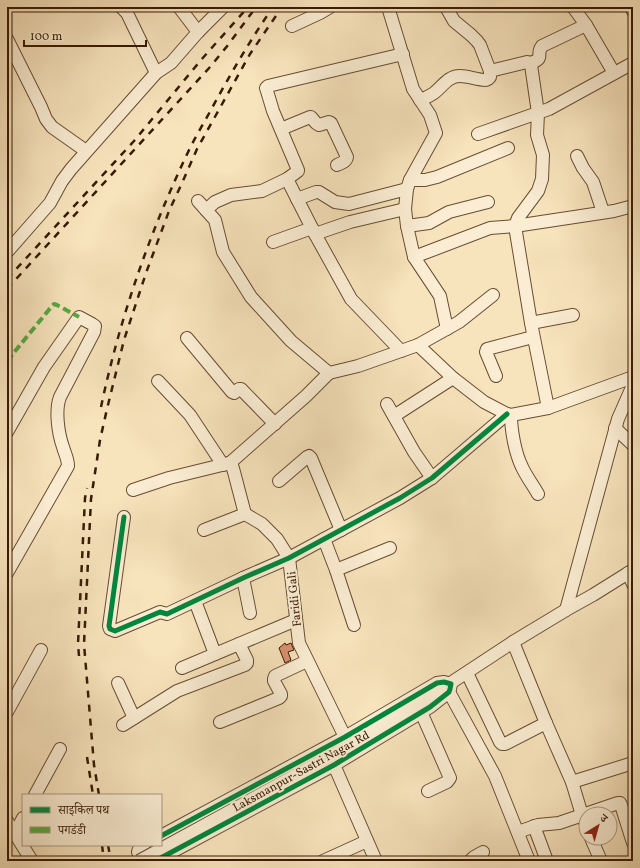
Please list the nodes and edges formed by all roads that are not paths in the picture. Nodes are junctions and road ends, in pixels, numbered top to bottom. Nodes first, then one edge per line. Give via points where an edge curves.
1 (121, 7) edge
2 (179, 7) edge
3 (223, 7) edge
4 (330, 7) edge
5 (388, 7) edge
6 (446, 7) edge
7 (573, 7) edge
8 (631, 7) edge
9 (633, 11) edge
10 (586, 25) junction
11 (292, 26) dead end
12 (198, 32) junction
13 (7, 39) edge
14 (403, 54) junction
15 (530, 63) junction
16 (633, 63) edge
17 (490, 71) junction
18 (156, 73) junction
19 (614, 73) junction
20 (420, 100) junction
21 (538, 113) junction
22 (281, 129) junction
23 (478, 134) dead end
24 (508, 148) dead end
25 (86, 151) junction
26 (577, 156) dead end
27 (338, 166) dead end
28 (287, 179) junction
29 (409, 185) junction
30 (297, 199) junction
31 (488, 202) dead end
32 (633, 206) edge
33 (405, 209) junction
34 (603, 212) junction
35 (407, 226) junction
36 (515, 226) junction
37 (314, 231) junction
38 (273, 242) dead end
39 (7, 252) edge
40 (414, 257) junction
41 (493, 295) dead end
42 (574, 315) dead end
43 (530, 323) junction
44 (447, 329) junction
45 (533, 337) junction
46 (187, 338) dead end
47 (418, 345) junction
48 (401, 351) junction
49 (329, 373) junction
50 (496, 376) dead end
51 (633, 377) edge
52 (453, 378) junction
53 (158, 381) dead end
54 (633, 385) edge
55 (386, 404) dead end
56 (633, 407) edge
57 (548, 408) junction
58 (509, 415) junction
59 (394, 416) junction
60 (275, 424) junction
61 (617, 424) junction
62 (7, 432) edge
63 (633, 445) edge
64 (227, 464) junction
65 (432, 478) junction
66 (279, 481) dead end
67 (132, 490) dead end
68 (538, 494) dead end
69 (245, 514) junction
70 (124, 517) dead end
71 (204, 530) dead end
72 (341, 530) junction
73 (324, 539) junction
74 (390, 548) dead end
75 (289, 558) junction
76 (336, 570) junction
77 (630, 571) edge
78 (7, 573) edge
79 (243, 578) junction
80 (633, 584) edge
81 (195, 600) junction
82 (566, 610) junction
83 (250, 613) dead end
84 (296, 620) junction
85 (354, 625) dead end
86 (513, 642) junction
87 (240, 644) junction
88 (41, 650) dead end
89 (216, 654) junction
90 (308, 661) junction
91 (182, 668) dead end
92 (467, 673) junction
93 (118, 683) dead end
94 (447, 688) junction
95 (7, 712) edge
96 (421, 712) junction
97 (134, 718) junction
98 (220, 722) dead end
99 (546, 723) junction
100 (123, 725) dead end
101 (345, 737) junction
102 (60, 749) dead end
103 (633, 763) edge
104 (334, 765) junction
105 (572, 782) junction
106 (428, 791) dead end
107 (36, 794) edge
108 (580, 806) edge
109 (612, 806) edge
110 (22, 820) edge
111 (7, 821) edge
112 (578, 821) edge
113 (630, 823) edge
114 (534, 826) junction
115 (518, 832) junction
116 (15, 833) junction
117 (162, 835) edge
118 (367, 840) junction
119 (633, 843) edge
120 (22, 845) edge
121 (23, 846) edge
122 (143, 846) edge
123 (595, 846) edge
124 (484, 852) dead end
125 (32, 861) edge
126 (141, 861) edge
127 (155, 861) edge
128 (323, 861) edge
129 (376, 861) edge
130 (470, 861) edge
131 (529, 861) edge
132 (547, 861) edge
133 (601, 861) edge

1 - 18 street via 127,13
2 - 12 street
3 - 12 street
4 - 11 street
5 - 14 street
6 - 17 street via 454,21 480,45
7 - 10 street
8 - 9 street
10 - 15 street via 542,46 539,59
10 - 19 street
12 - 18 street via 171,63
13 - 25 street via 48,123
14 - 20 street via 413,89
14 - 22 street via 268,86 266,91
15 - 17 street
15 - 21 street
16 - 19 street
17 - 20 street via 490,77 486,80 462,76 450,78 433,93
18 - 25 street
19 - 21 street
20 - 29 street via 430,115 436,133
21 - 23 street
21 - 36 street via 537,135 543,155 541,186
22 - 27 street via 310,117 319,125 331,123 347,157
22 - 28 street via 298,170
24 - 29 street via 437,178
25 - 39 street via 66,175 50,203
26 - 34 street via 593,182
28 - 30 street
28 - 49 street via 262,191 231,195 202,205 215,220 223,252 251,297 291,341
29 - 30 street via 349,204 335,202 319,192
29 - 33 street
30 - 37 street
31 - 35 street via 449,212 429,223
32 - 34 street
33 - 35 street
33 - 37 street
34 - 36 street
35 - 40 street
36 - 40 street via 490,228
36 - 43 street
37 - 38 street
37 - 48 street via 351,299
40 - 44 street via 440,296
41 - 44 street
42 - 43 street
43 - 45 street
44 - 47 street
45 - 50 street via 487,349
45 - 57 street
46 - 60 street via 232,392 241,389
47 - 48 street
47 - 52 street
48 - 49 street
49 - 60 street
51 - 57 street
52 - 58 street via 484,402
52 - 59 street
53 - 64 street via 190,415
54 - 61 street
55 - 59 street
56 - 61 street
57 - 58 street
58 - 65 street
58 - 68 street via 519,460
59 - 65 street
60 - 64 street
61 - 63 street
61 - 82 street
62 - 78 street via 44,368 79,317 92,324 94,332 57,404 61,442 68,466
64 - 67 street
64 - 69 street via 234,472
65 - 72 street
66 - 72 street via 309,456 312,458
69 - 71 street
69 - 75 street, Faridi Gali via 262,524 277,539
70 - 81 street via 110,629 115,631 160,612 167,614
72 - 73 street
73 - 75 street
73 - 76 street
74 - 76 street
75 - 79 street
75 - 84 street, Faridi Gali
76 - 85 street
77 - 80 street
77 - 82 street
79 - 81 street
79 - 83 street
81 - 89 street
82 - 86 street
84 - 87 street
84 - 90 street, Faridi Gali via 299,643
86 - 92 street
86 - 99 street
87 - 89 street
87 - 97 street via 247,660 245,665 177,691
88 - 95 street
89 - 91 street
90 - 98 street via 275,676 274,681 281,696 279,698
90 - 101 street, Faridi Gali
92 - 94 street
92 - 99 street via 502,744
93 - 97 street
94 - 96 street via 440,699
94 - 101 street via 444,682 437,683
94 - 115 street via 495,776
94 - 126 street, Laksmanpur-Sastri Nagar Rd, bridge
96 - 104 street
96 - 106 street via 450,778
97 - 100 street
99 - 105 street
101 - 117 street
102 - 107 street
103 - 105 street
104 - 118 street
104 - 127 street
105 - 108 street
109 - 113 street via 620,803
110 - 116 street
111 - 116 street
112 - 114 street
113 - 119 street
114 - 115 street
114 - 132 street
115 - 131 street
116 - 120 street
118 - 128 street
118 - 129 street
121 - 125 street
122 - 126 street via 138,852
123 - 133 street
124 - 130 street

